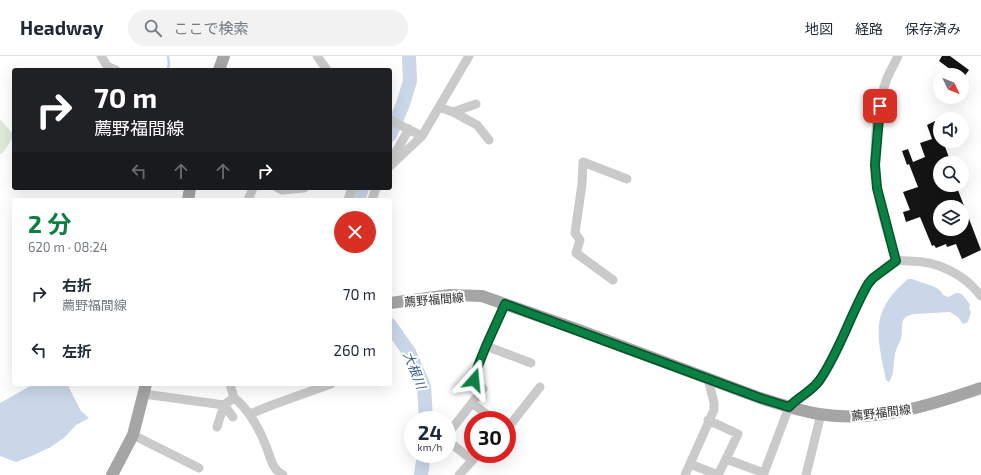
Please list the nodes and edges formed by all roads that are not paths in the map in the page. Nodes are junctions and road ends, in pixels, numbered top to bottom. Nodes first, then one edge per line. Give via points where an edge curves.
1 (101, 56) edge
2 (224, 56) edge
3 (317, 56) edge
4 (469, 56) edge
5 (898, 56) edge
6 (112, 68) edge
7 (220, 68) edge
8 (326, 68) edge
9 (476, 104) dead end
10 (439, 107) junction
11 (453, 112) junction
12 (392, 121) edge
13 (409, 129) junction
14 (422, 136) junction
15 (489, 140) dead end
16 (392, 159) edge
17 (392, 164) edge
18 (627, 179) dead end
19 (896, 261) junction
20 (613, 280) dead end
21 (981, 296) edge
22 (392, 303) edge
23 (505, 304) junction
24 (486, 346) junction
25 (531, 363) dead end
26 (708, 378) junction
27 (231, 386) edge
28 (325, 386) edge
29 (540, 387) dead end
30 (981, 388) edge
31 (145, 389) edge
32 (234, 398) junction
33 (472, 403) junction
34 (224, 405) junction
35 (789, 407) junction
36 (482, 411) edge
37 (250, 414) junction
38 (821, 414) junction
39 (233, 417) dead end
40 (516, 417) edge
41 (708, 420) junction
42 (456, 423) edge
43 (218, 427) dead end
44 (133, 435) junction
45 (726, 459) junction
46 (470, 463) edge
47 (690, 464) junction
48 (199, 468) dead end
49 (112, 475) edge
50 (283, 475) edge
51 (459, 475) edge
52 (685, 475) edge
53 (718, 475) edge
54 (806, 475) edge

1 - 6 street via 105,64
2 - 7 main road
3 - 8 street
4 - 10 street
5 - 19 street via 885,84 880,106 875,165 880,203
9 - 11 street
10 - 11 street
10 - 14 street
11 - 15 street via 477,124
12 - 13 street
13 - 14 street
13 - 16 street
14 - 17 street
18 - 20 street via 583,162 575,233 580,240 576,253
19 - 21 street via 932,263 944,267 968,283
19 - 35 street via 868,284 818,382
22 - 23 main road, 薦野福間線 via 450,295 482,296
23 - 24 street
23 - 26 main road, 薦野福間線
24 - 25 street
24 - 33 street via 474,376 474,380 483,389
26 - 35 main road, 薦野福間線
26 - 41 street via 714,402 714,410
27 - 32 street
28 - 37 street
29 - 40 street
30 - 38 main road, 薦野福間線 via 900,412 852,417
31 - 34 street
31 - 44 main road
32 - 34 street
32 - 37 street
33 - 36 street
33 - 42 street
34 - 39 street
34 - 43 street
35 - 38 main road, 薦野福間線
35 - 45 street via 764,472
37 - 50 street via 266,446 271,464
38 - 54 street
41 - 45 street via 738,434
41 - 47 street
44 - 48 street
44 - 49 main road
45 - 53 street
46 - 51 street
47 - 52 street
47 - 53 street

